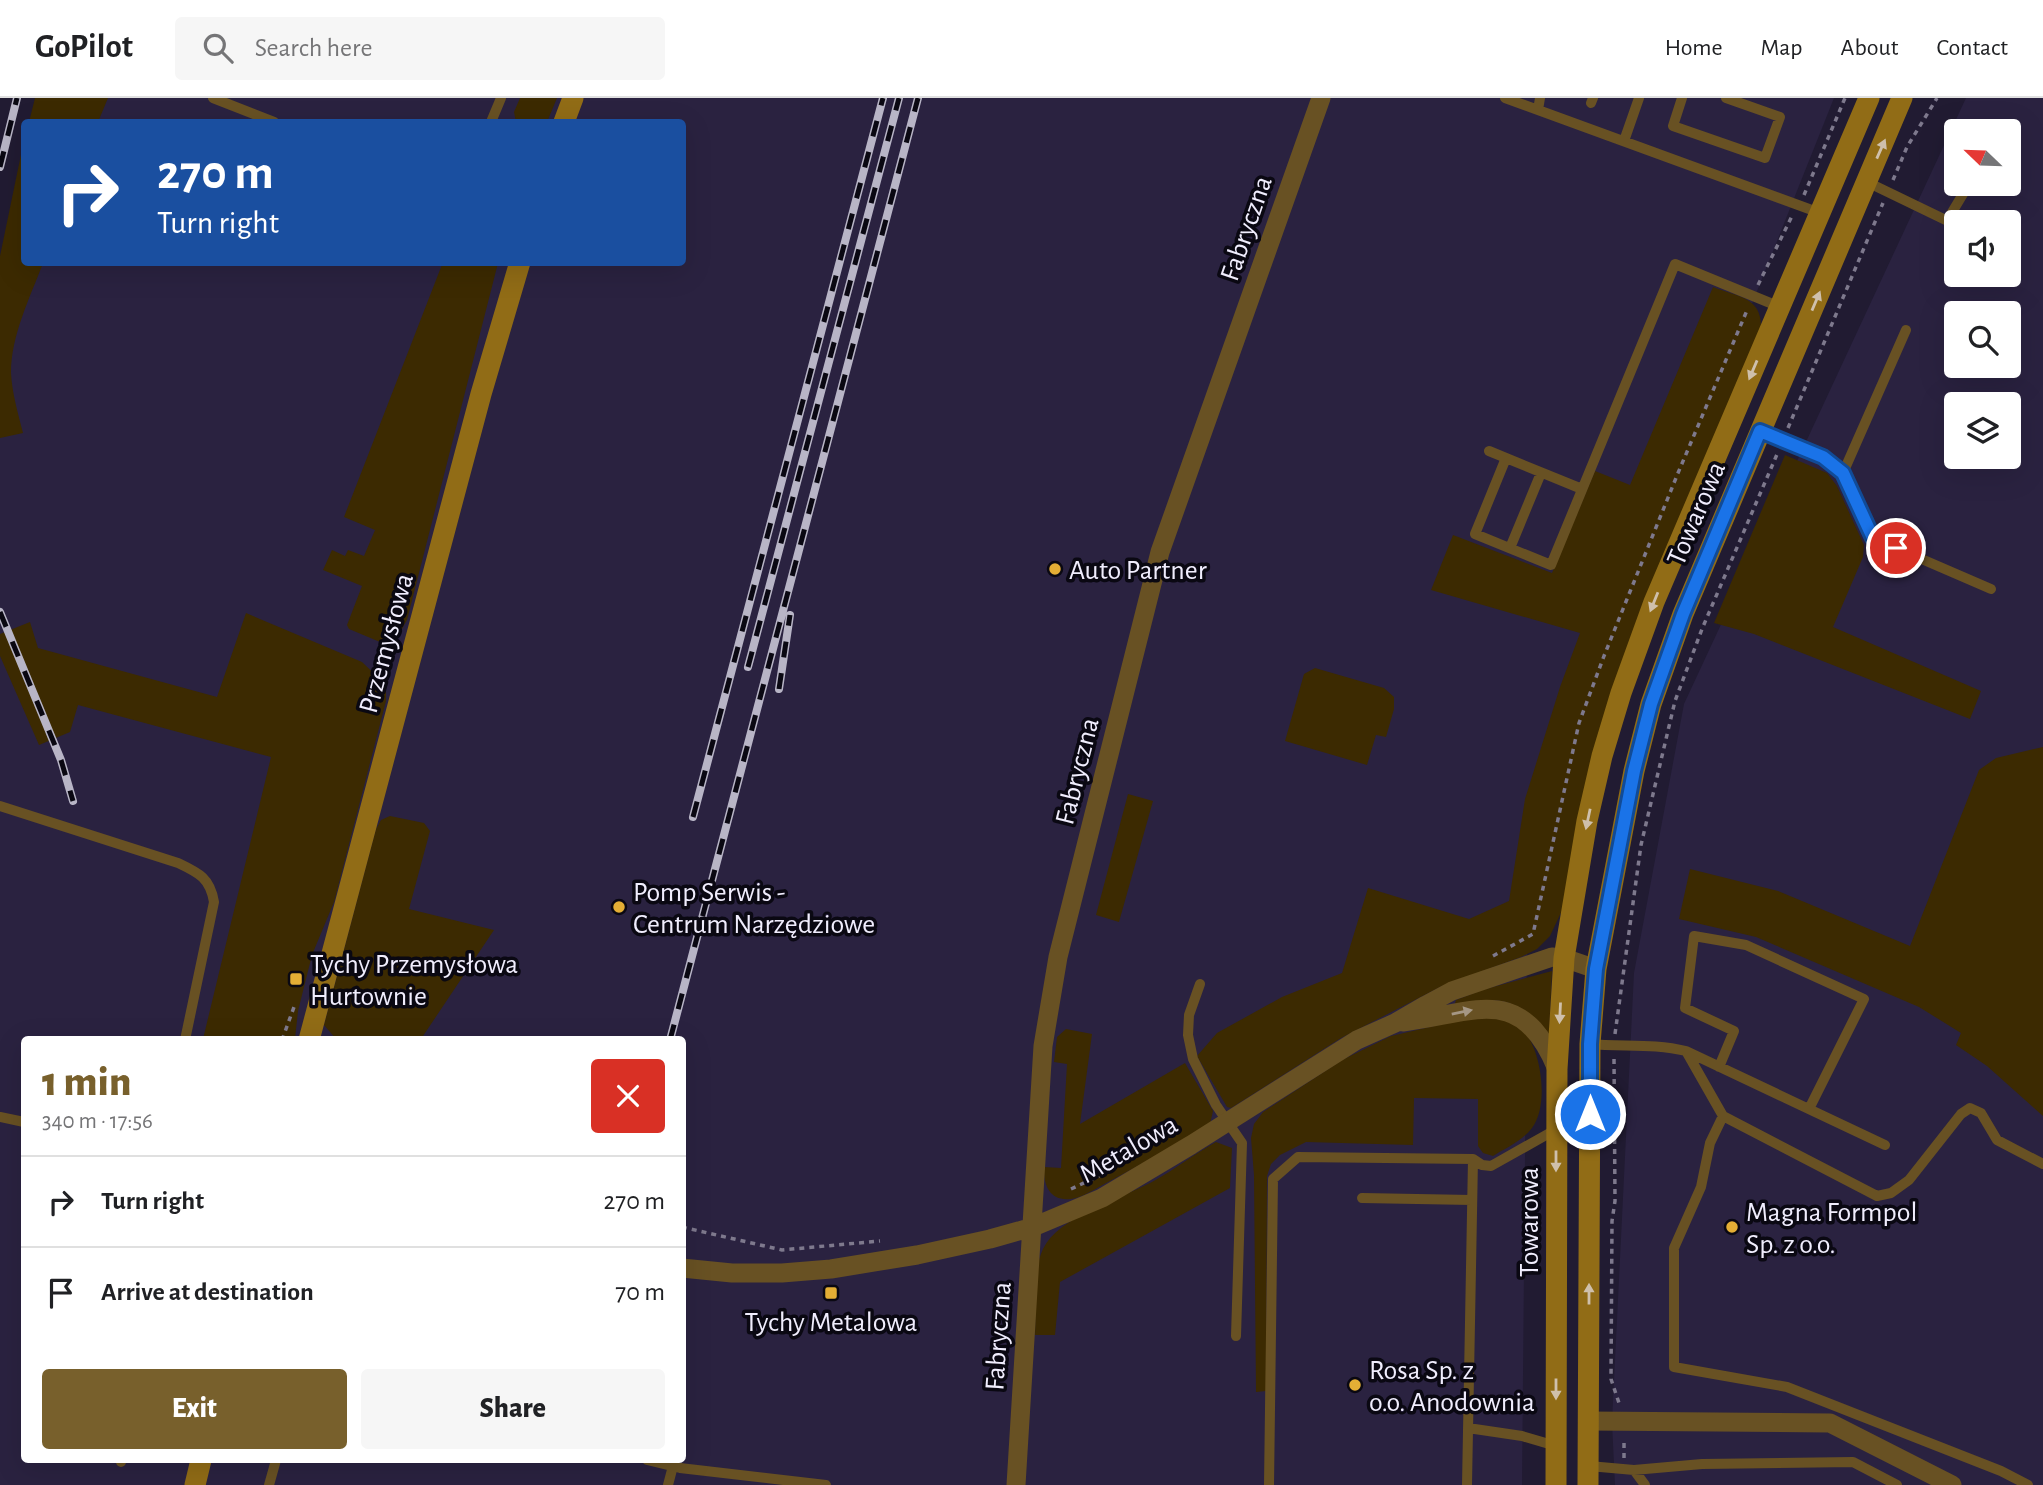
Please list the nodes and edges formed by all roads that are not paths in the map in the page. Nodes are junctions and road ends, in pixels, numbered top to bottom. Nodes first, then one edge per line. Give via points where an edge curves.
1 (213, 98) edge
2 (501, 98) edge
3 (573, 98) edge
4 (1321, 98) edge
5 (1505, 98) edge
6 (1541, 98) edge
7 (1639, 98) edge
8 (1682, 98) edge
9 (1726, 98) edge
10 (1869, 98) edge
11 (1902, 98) edge
12 (1538, 110) junction
13 (266, 119) edge
14 (492, 119) edge
15 (565, 119) edge
16 (1623, 141) junction
17 (1866, 182) junction
18 (1819, 213) junction
19 (1944, 218) edge
20 (519, 266) edge
21 (1780, 307) junction
22 (1906, 330) dead end
23 (1760, 431) junction
24 (1489, 451) dead end
25 (1506, 458) junction
26 (1541, 473) junction
27 (1843, 473) junction
28 (1582, 489) junction
29 (1510, 548) junction
30 (1991, 589) dead end
31 (0, 806) edge
32 (1563, 958) junction
33 (1596, 969) junction
34 (1199, 984) dead end
35 (1395, 1023) junction
36 (186, 1036) edge
37 (310, 1036) edge
38 (1590, 1044) junction
39 (1686, 1051) junction
40 (1719, 1067) junction
41 (1557, 1069) junction
42 (1809, 1109) junction
43 (1723, 1116) junction
44 (0, 1117) edge
45 (21, 1121) edge
46 (1227, 1122) junction
47 (1556, 1130) junction
48 (1885, 1144) dead end
49 (1472, 1159) junction
50 (2043, 1164) edge
51 (1362, 1198) dead end
52 (1472, 1200) junction
53 (1033, 1227) junction
54 (686, 1268) edge
55 (1236, 1336) dead end
56 (1588, 1421) junction
57 (1468, 1428) junction
58 (1556, 1447) junction
59 (200, 1463) edge
60 (275, 1463) edge
61 (660, 1463) edge
62 (673, 1466) junction
63 (1634, 1470) junction
64 (1588, 1476) edge
65 (195, 1485) edge
66 (269, 1485) edge
67 (668, 1485) edge
68 (826, 1485) edge
69 (1016, 1485) edge
70 (1269, 1485) edge
71 (1467, 1485) edge
72 (1556, 1485) edge
73 (1646, 1485) edge
74 (1897, 1485) edge
75 (1952, 1485) edge
76 (2028, 1485) edge

1 - 13 lane
2 - 14 lane
3 - 15 street
4 - 53 street, Fabryczna via 1157,565 1051,992 1043,1046
5 - 12 lane
6 - 12 lane
7 - 16 lane
8 - 9 lane via 1673,126 1765,158 1780,117
10 - 18 street, Towarowa
17 -> 11 street, Towarowa
12 - 16 lane
16 - 18 lane
17 - 19 lane
23 -> 17 street, Towarowa
18 - 21 street, Towarowa
20 - 37 street, Przemysłowa
21 - 28 lane via 1675,264
21 -> 32 street, Towarowa via 1620,693 1587,821
22 - 27 lane
23 - 27 lane via 1823,457
23 - 33 street, Towarowa via 1683,614 1651,704
24 - 25 lane
25 - 26 lane
25 - 29 lane via 1475,534
26 - 28 lane
26 - 29 lane
27 - 30 lane via 1873,538
28 - 29 lane via 1551,565
31 - 36 lane via 178,863 211,886 214,902
32 - 33 street
32 - 35 street, Metalowa via 1542,959 1452,991
32 -> 41 street, Towarowa
33 - 38 street, Towarowa
34 - 46 lane via 1188,1035 1193,1059
35 -> 41 street via 1485,1007 1502,1010 1533,1029
35 - 46 street, Metalowa via 1357,1040
38 - 39 lane via 1662,1045
56 -> 38 street, Towarowa
39 - 40 lane
39 - 43 lane
40 - 42 lane
40 - 42 lane via 1734,1031 1685,1008 1694,936 1746,945 1864,999
41 - 47 street, Towarowa
42 - 48 lane
43 - 50 lane via 1877,1196 1891,1193 1909,1180 1970,1108 1981,1113 1997,1140
43 - 76 lane via 1710,1143 1701,1187 1674,1248 1674,1367 1787,1387
44 - 45 lane
46 - 53 street, Metalowa via 1102,1198
46 - 55 lane via 1242,1143
47 - 49 lane via 1490,1166
47 -> 58 street, Towarowa
49 - 52 lane
49 - 70 lane via 1298,1157 1273,1179
51 - 52 lane
52 - 57 lane
53 - 54 street, Metalowa via 831,1269 732,1273
53 - 69 street, Fabryczna
56 - 64 street, Towarowa
56 - 75 street via 1830,1423
57 - 58 lane via 1522,1436
57 - 71 lane
58 - 72 street, Towarowa
59 - 65 street
60 - 66 lane
61 - 62 lane
62 - 67 lane
62 - 68 lane
63 - 64 lane
63 - 73 lane
63 - 74 lane via 1702,1464 1853,1462

